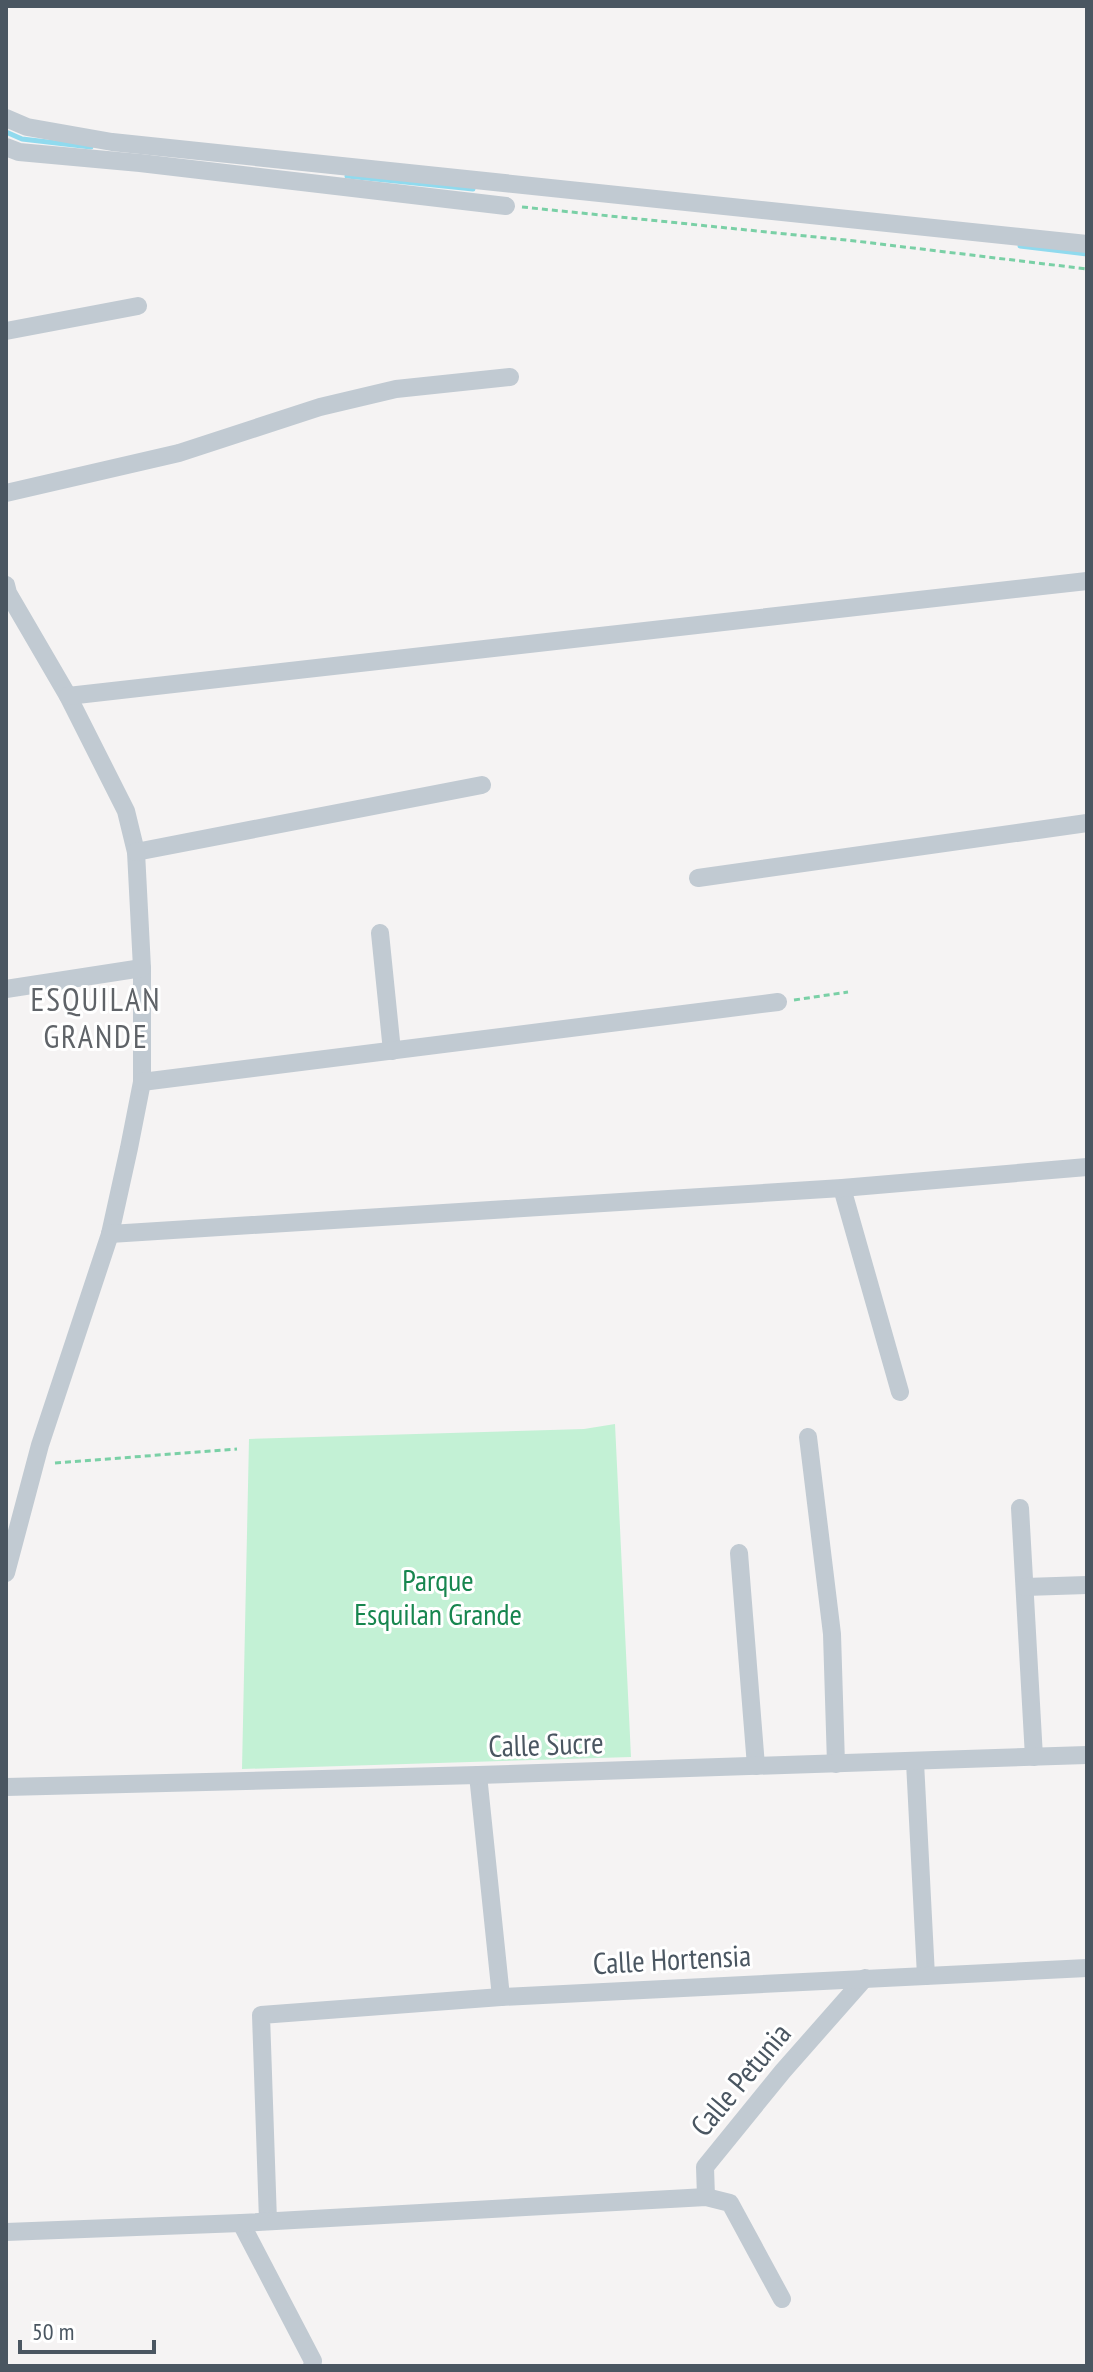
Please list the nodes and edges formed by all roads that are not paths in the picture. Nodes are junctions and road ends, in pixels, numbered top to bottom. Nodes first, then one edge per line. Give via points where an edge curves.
1 (6, 118) edge
2 (6, 147) edge
3 (506, 206) road end
4 (1087, 244) edge
5 (138, 306) dead end
6 (6, 331) edge
7 (510, 377) dead end
8 (6, 493) edge
9 (1087, 581) edge
10 (6, 585) edge
11 (68, 696) junction
12 (482, 785) dead end
13 (1087, 823) edge
14 (136, 852) junction
15 (698, 878) dead end
16 (380, 933) dead end
17 (142, 968) junction
18 (6, 989) edge
19 (778, 1002) road end
20 (392, 1051) junction
21 (142, 1082) junction
22 (1087, 1167) edge
23 (842, 1188) junction
24 (110, 1234) junction
25 (900, 1392) dead end
26 (808, 1437) dead end
27 (1020, 1508) dead end
28 (739, 1553) dead end
29 (6, 1573) edge
30 (1087, 1585) edge
31 (1025, 1587) junction
32 (1087, 1755) edge
33 (1034, 1757) junction
34 (915, 1762) junction
35 (836, 1764) junction
36 (756, 1766) junction
37 (478, 1775) junction
38 (6, 1787) edge
39 (1087, 1968) edge
40 (926, 1976) junction
41 (865, 1978) junction
42 (501, 1997) junction
43 (706, 2197) junction
44 (268, 2221) junction
45 (241, 2223) junction
46 (6, 2232) edge
47 (782, 2299) dead end
48 (312, 2366) edge

1 - 4 street via 27,127 112,142
2 - 3 street
5 - 6 street
7 - 8 street via 396,389 320,407 179,453
9 - 11 street
10 - 11 street
11 - 14 street via 126,811
12 - 14 street
13 - 15 street
14 - 17 street
16 - 20 street
17 - 18 street
17 - 21 street
19 - 20 street
20 - 21 street
21 - 24 street
22 - 23 street
23 - 24 street
23 - 25 street
24 - 29 street via 35,1464
26 - 35 street via 832,1634
27 - 31 street
28 - 36 street
30 - 31 street
31 - 33 street
32 - 33 street, Calle Sucre
33 - 34 street, Calle Sucre
34 - 35 street, Calle Sucre
34 - 40 street
35 - 36 street, Calle Sucre
36 - 37 street, Calle Sucre
37 - 38 street, Calle Sucre
37 - 42 street
39 - 40 street, Calle Hortensia
40 - 41 street, Calle Hortensia
41 - 42 street, Calle Hortensia
41 - 43 street, Calle Petunia via 705,2167
42 - 44 street, Calle Hortensia via 261,2015
43 - 44 street
43 - 47 street via 730,2203
44 - 45 street
45 - 46 street
45 - 48 street

